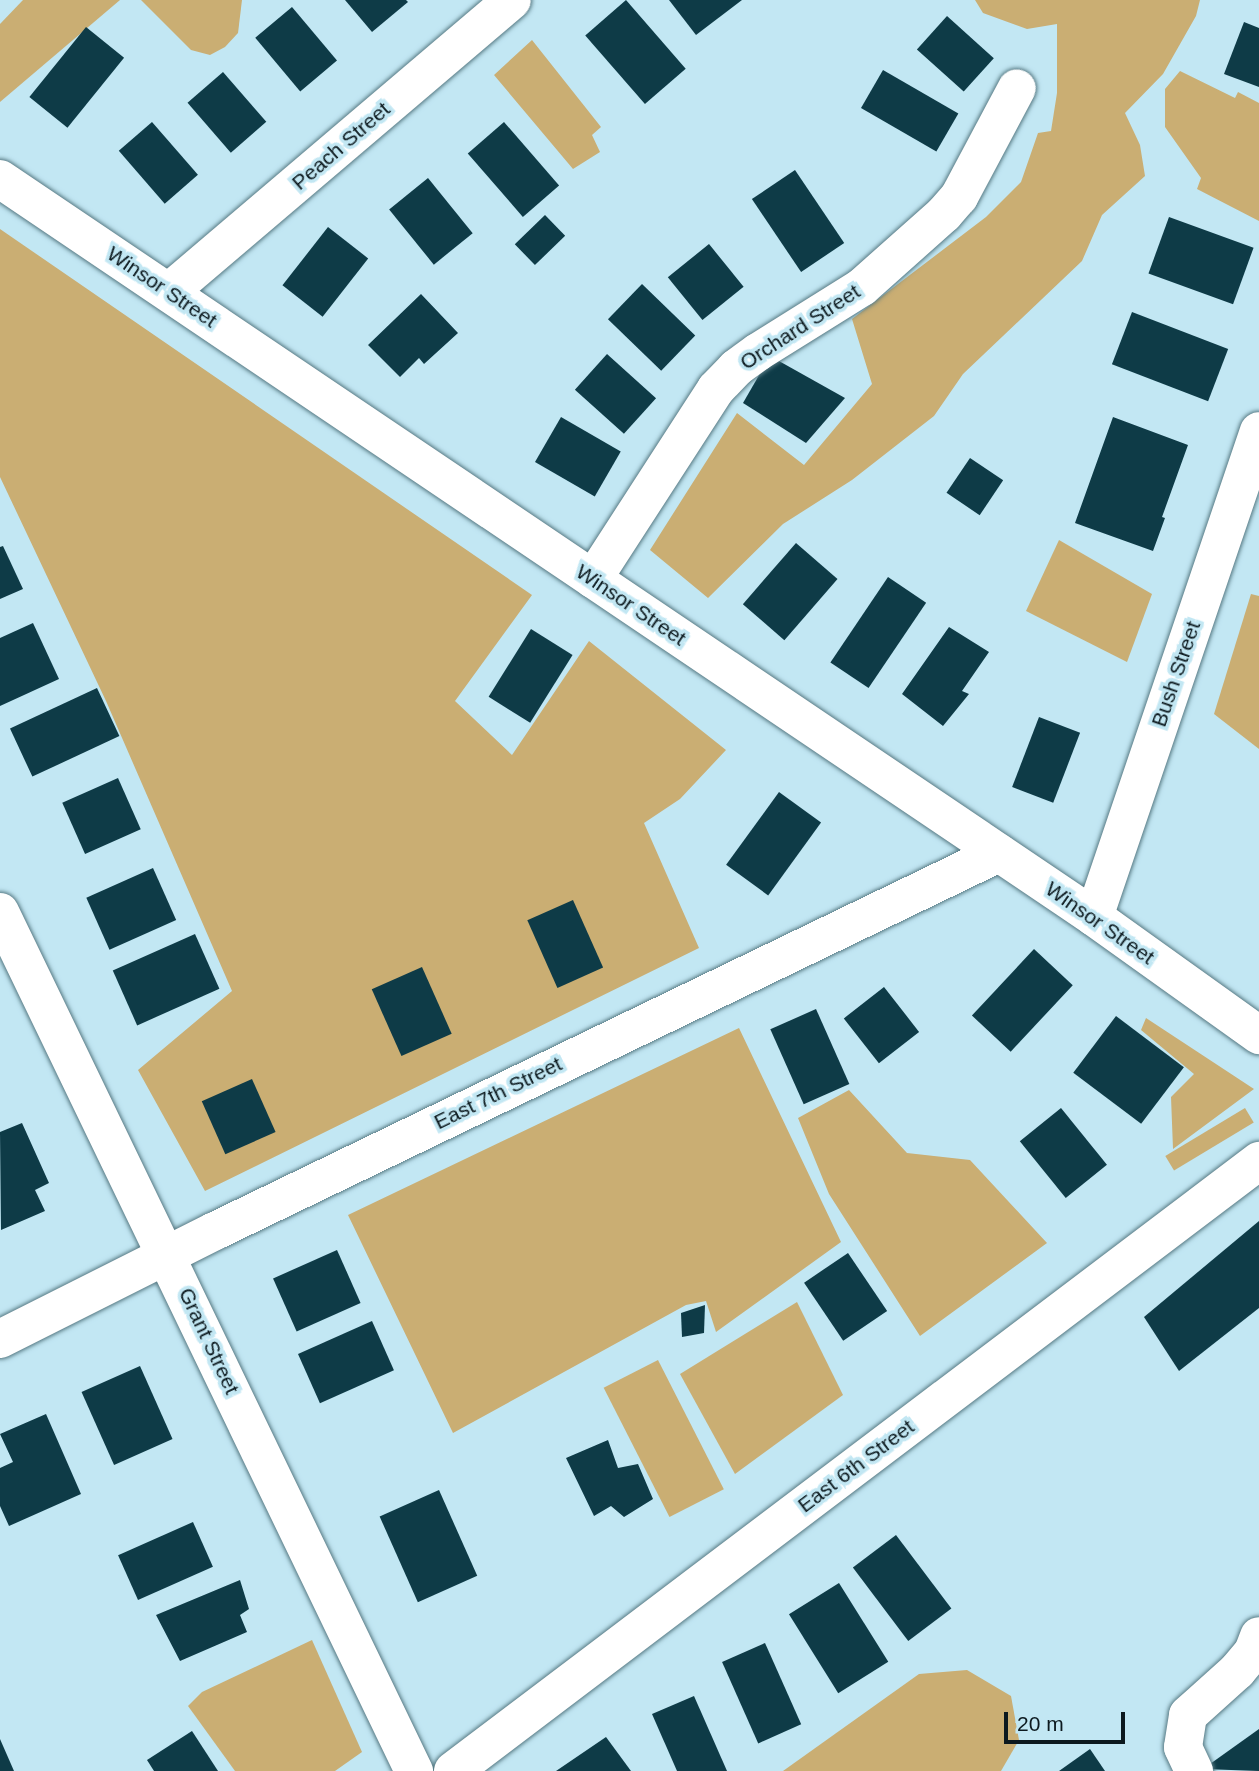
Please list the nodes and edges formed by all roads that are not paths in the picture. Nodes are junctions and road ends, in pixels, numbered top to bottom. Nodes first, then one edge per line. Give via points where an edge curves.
1 (512, 0) edge
2 (1017, 88) dead end
3 (0, 179) edge
4 (169, 292) junction
5 (1259, 431) edge
6 (593, 579) junction
7 (999, 853) junction
8 (0, 912) edge
9 (1094, 917) junction
10 (1259, 1035) edge
11 (1258, 1164) edge
12 (167, 1255) junction
13 (0, 1339) edge
14 (1259, 1636) edge
15 (414, 1771) edge
16 (453, 1771) edge
17 (1194, 1771) edge

1 - 4 street, Peach Street
2 - 6 street, Orchard Street via 959,197 944,214 862,288 758,352 716,390
3 - 4 street, Winsor Street
4 - 6 street, Winsor Street
5 - 9 street, Bush Street
6 - 7 street, Winsor Street
7 - 9 street, Winsor Street
7 - 12 street, East 7th Street
8 - 12 street, Grant Street
9 - 10 street, Winsor Street
11 - 16 street, East 6th Street
12 - 13 street, East 7th Street
12 - 15 street, Grant Street
14 - 17 street via 1237,1671 1188,1715 1183,1747

